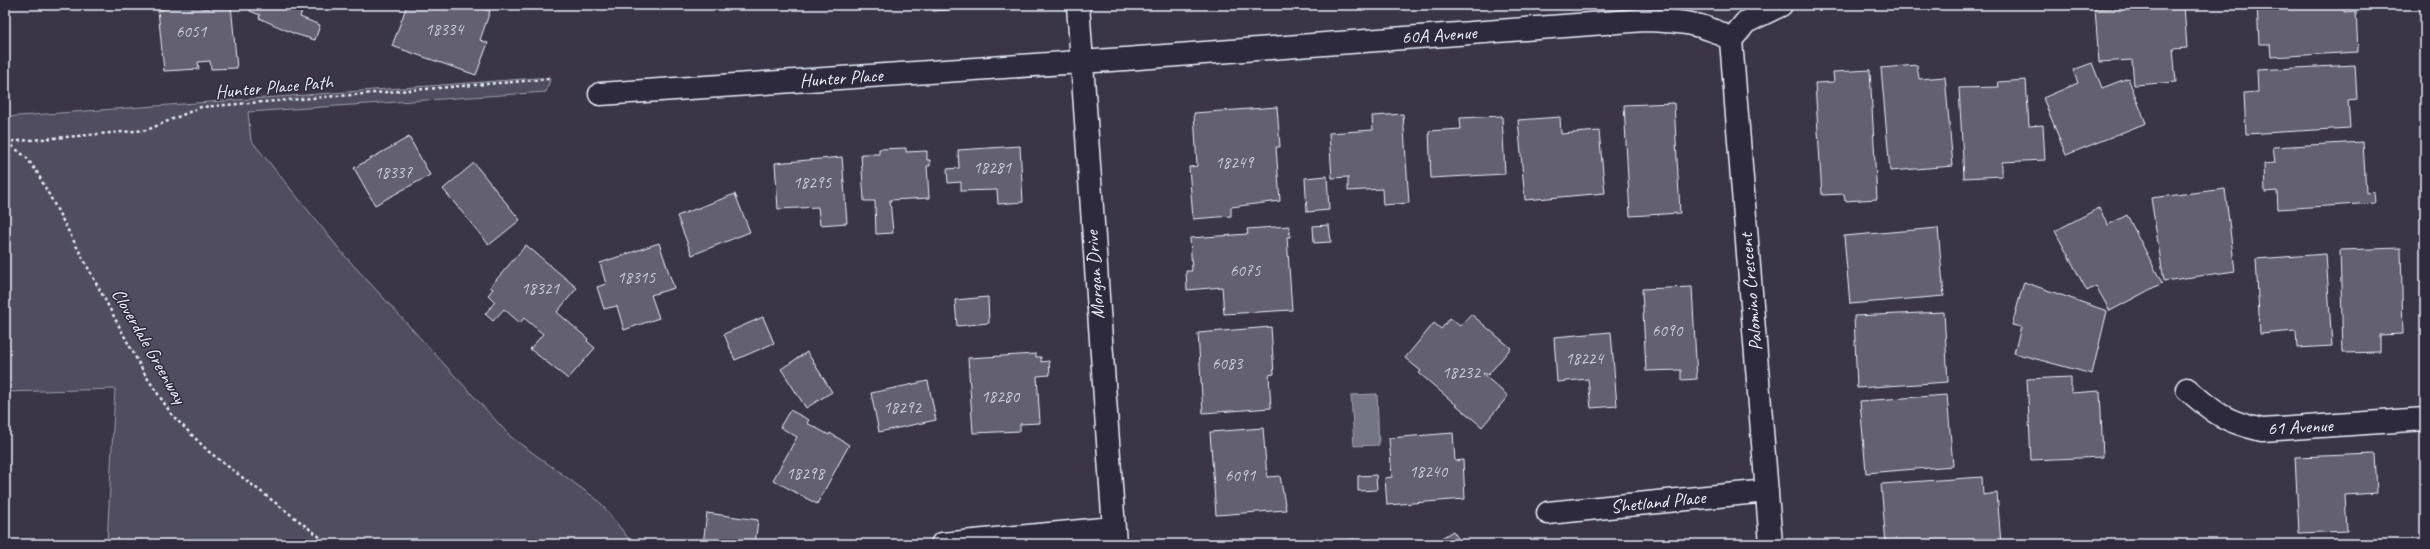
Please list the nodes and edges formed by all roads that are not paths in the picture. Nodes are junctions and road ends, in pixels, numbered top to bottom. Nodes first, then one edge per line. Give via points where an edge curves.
1 (1078, 5) edge
2 (1781, 5) edge
3 (1731, 40) junction
4 (1081, 62) junction
5 (600, 94) dead end
6 (2187, 389) dead end
7 (2425, 418) edge
8 (1767, 491) junction
9 (1548, 513) dead end
10 (1114, 536) edge
11 (942, 544) edge
12 (1771, 544) edge

1 - 4 street, Morgan Drive
2 - 3 street via 1746,22
3 - 4 street, 60A Avenue via 1720,32 1706,27 1681,22 1644,20
3 - 8 street, Palomino Crescent
4 - 5 street, Hunter Place
4 - 10 street, Morgan Drive
6 - 7 street, 61 Avenue via 2214,413 2236,424 2262,430
8 - 9 street, Shetland Place
8 - 12 street, Palomino Crescent
10 - 11 street

